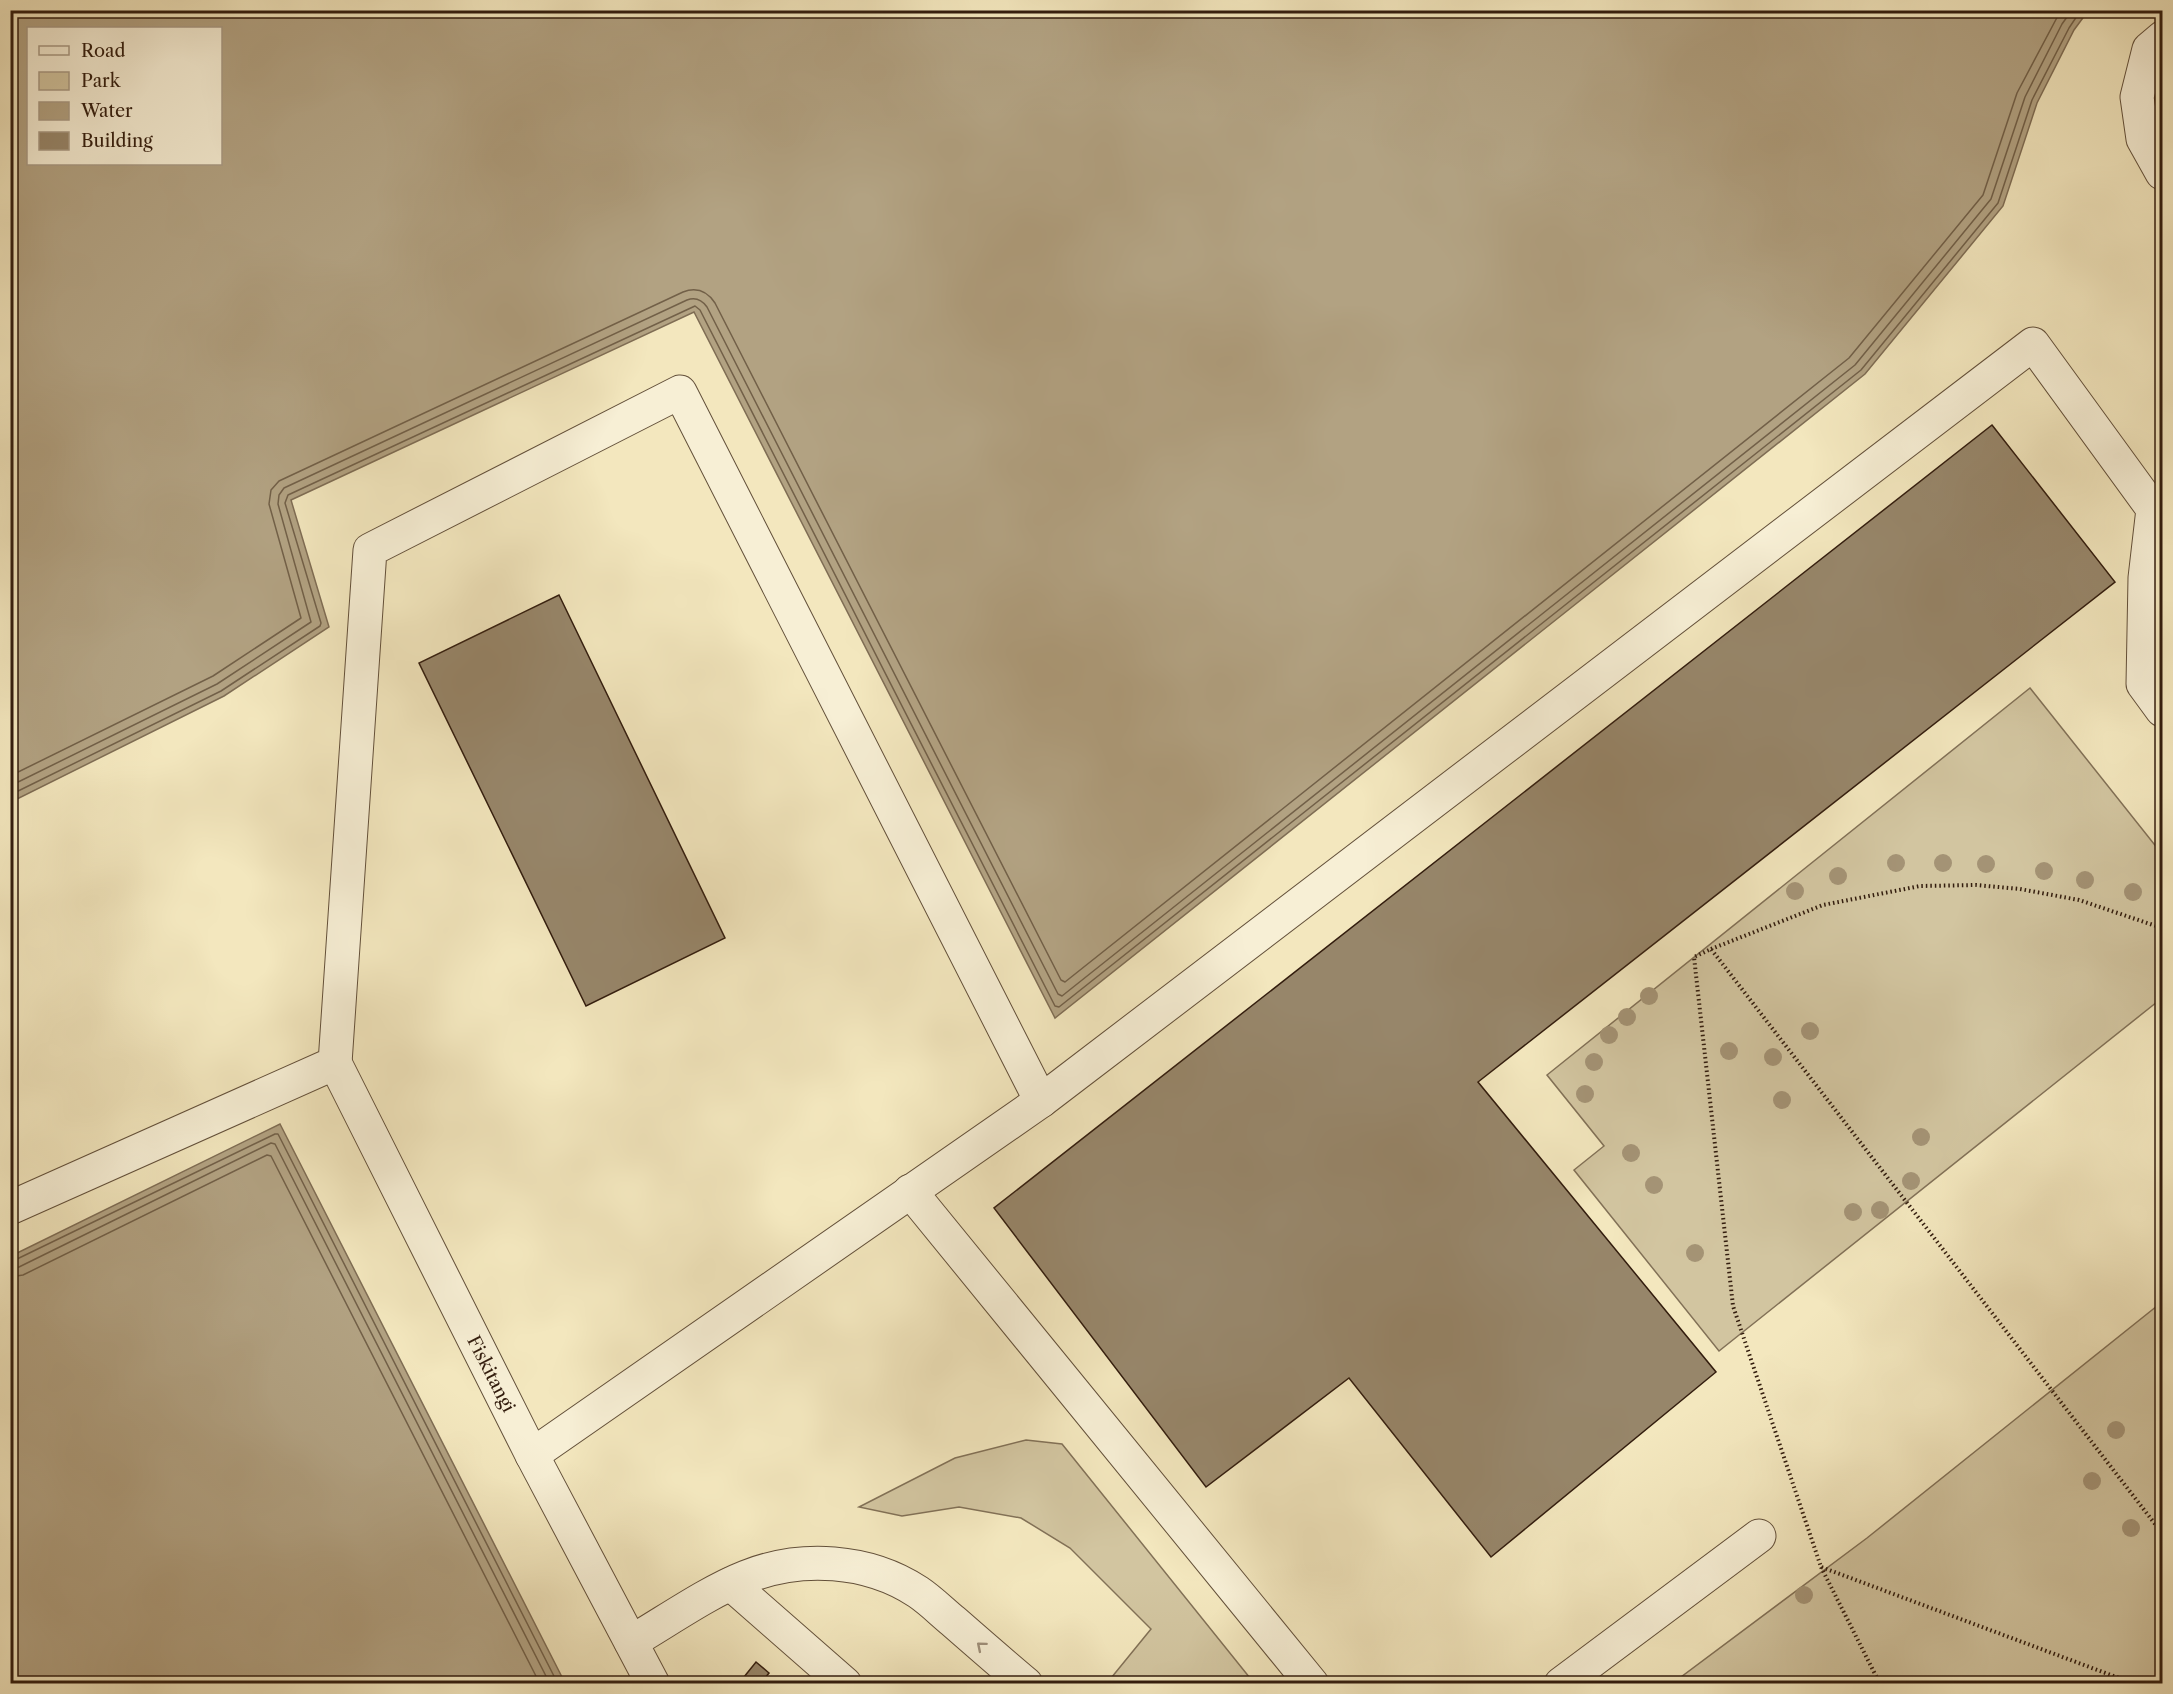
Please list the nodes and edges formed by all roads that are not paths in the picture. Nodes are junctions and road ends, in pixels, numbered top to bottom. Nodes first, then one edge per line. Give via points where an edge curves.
1 (2163, 38) edge
2 (2163, 173) edge
3 (2163, 710) edge
4 (335, 1063) junction
5 (1041, 1101) junction
6 (910, 1191) junction
7 (10, 1209) edge
8 (532, 1455) junction
9 (1759, 1536) dead end
10 (731, 1584) junction
11 (631, 1642) junction
12 (653, 1683) edge
13 (845, 1683) edge
14 (1026, 1683) edge
15 (1312, 1683) edge
16 (1561, 1683) edge

1 - 2 street via 2149,49 2137,97 2143,139
3 - 5 street via 2144,684 2145,578 2153,509 2033,344
4 - 5 street via 370,550 680,392
4 - 7 street
4 - 8 street, Fiskitangi
5 - 6 street
6 - 8 street
6 - 15 street
8 - 11 street, Fiskitangi
9 - 16 street
10 - 11 street
10 - 13 street
14 -> 10 street via 919,1592 892,1578 862,1568 800,1563 772,1568
11 - 12 street, Fiskitangi

